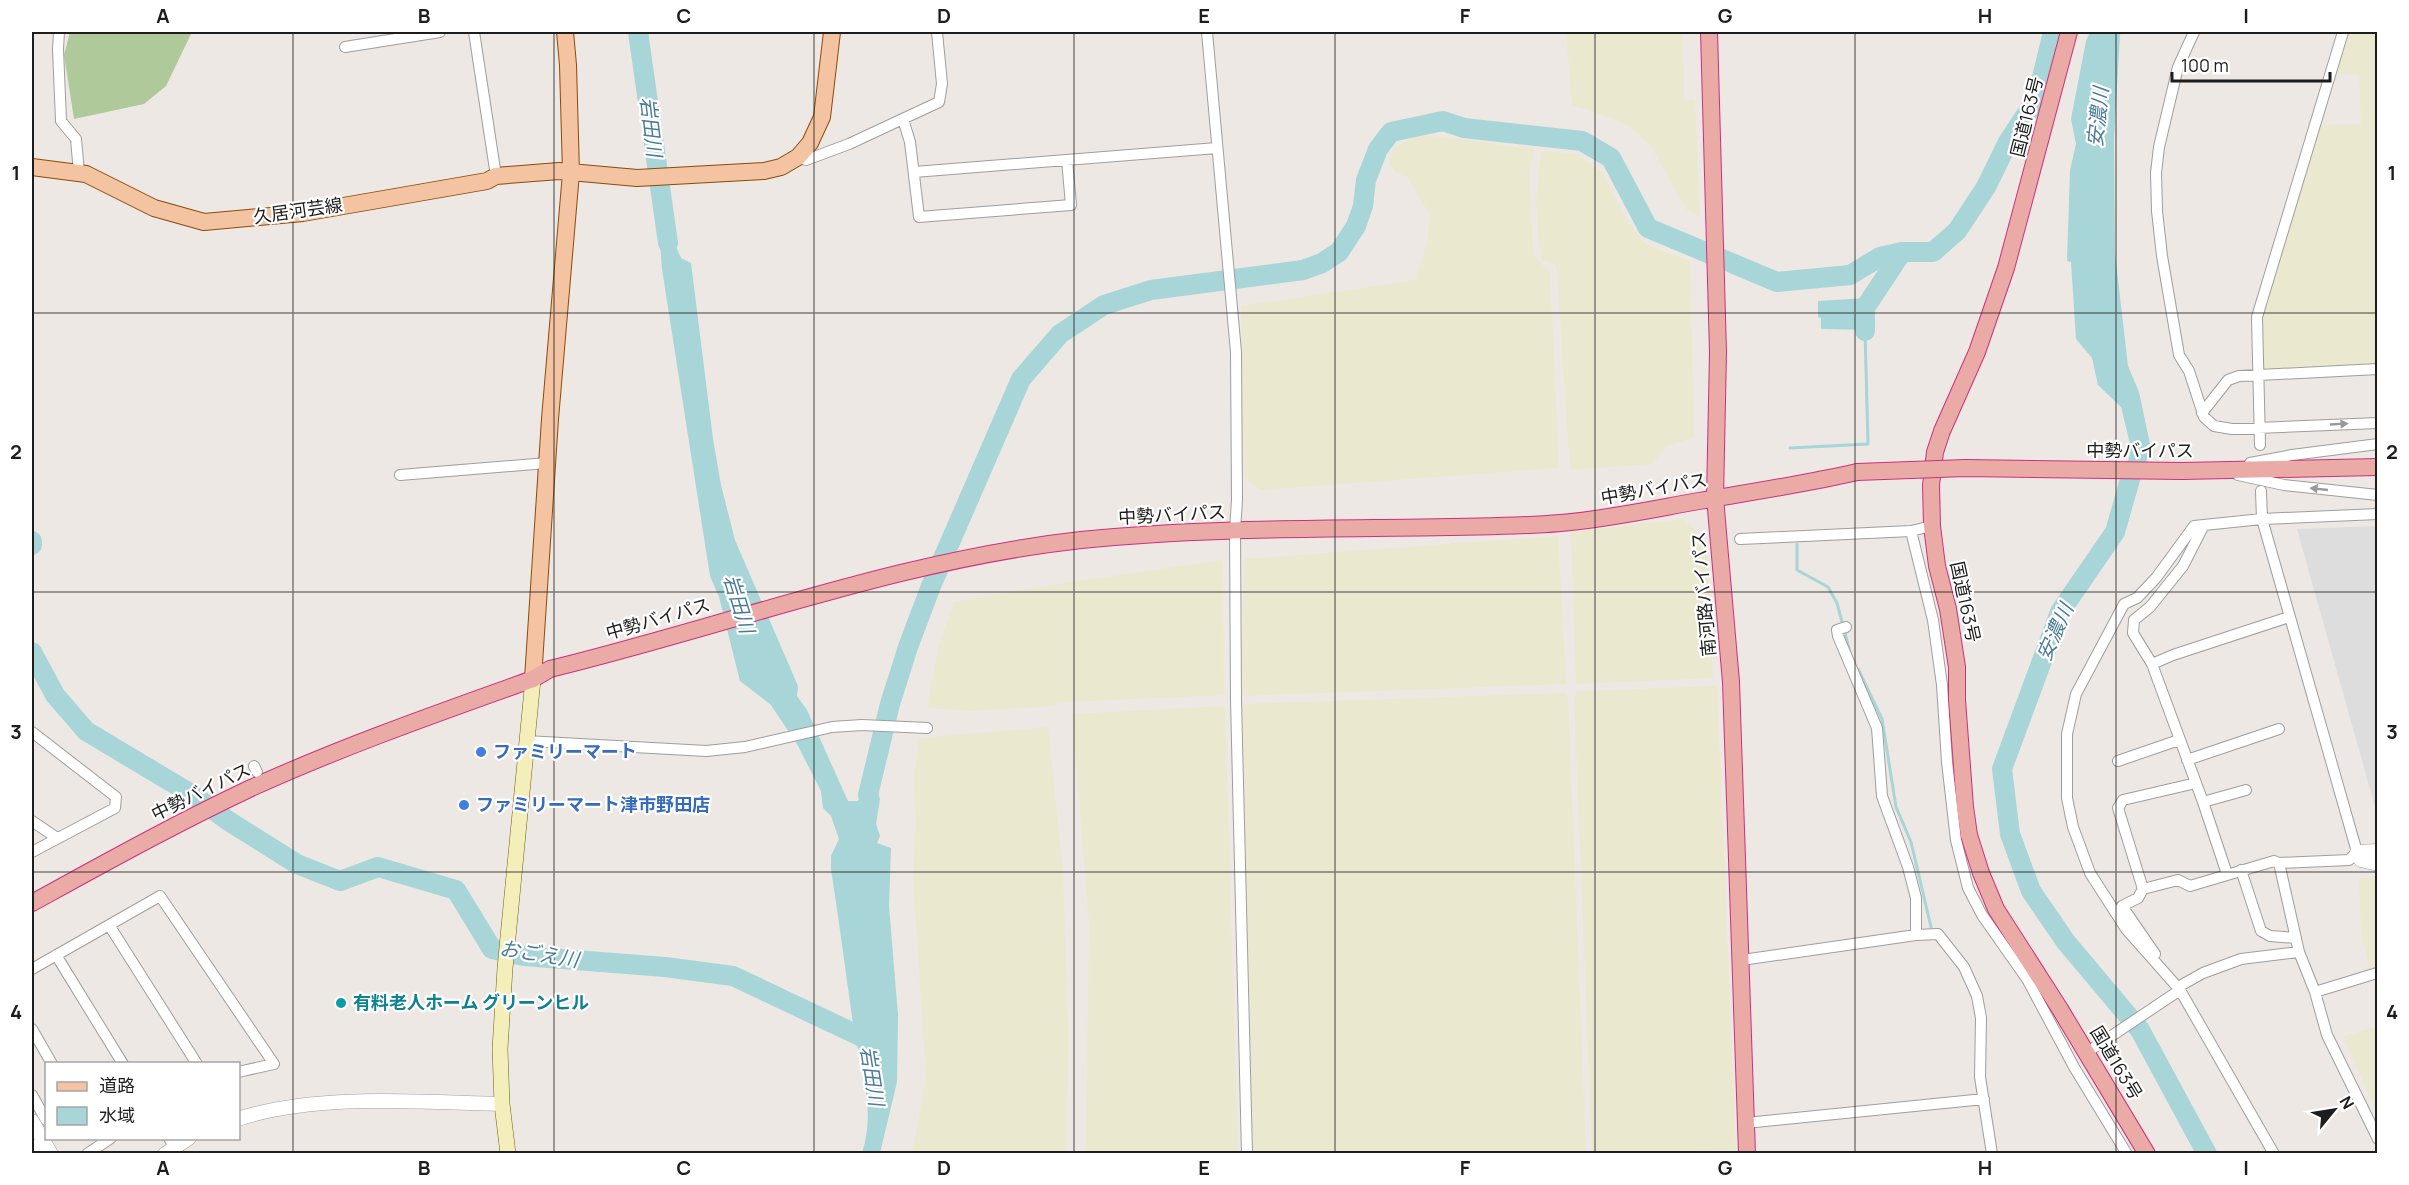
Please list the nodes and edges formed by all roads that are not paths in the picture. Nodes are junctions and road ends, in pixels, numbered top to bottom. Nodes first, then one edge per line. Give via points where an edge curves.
1 (59, 32) edge
2 (440, 32) edge
3 (474, 32) edge
4 (565, 32) edge
5 (832, 32) edge
6 (937, 32) edge
7 (1207, 32) edge
8 (1709, 32) edge
9 (2069, 32) edge
10 (2194, 32) edge
11 (2343, 32) edge
12 (345, 47) dead end
13 (903, 119) junction
14 (1218, 148) junction
15 (798, 157) junction
16 (1067, 160) junction
17 (32, 167) edge
18 (914, 172) junction
19 (79, 173) junction
20 (571, 173) junction
21 (496, 176) junction
22 (2378, 369) edge
23 (2258, 375) junction
24 (2202, 412) junction
25 (2378, 423) edge
26 (2260, 428) junction
27 (2378, 444) edge
28 (2260, 445) dead end
29 (547, 463) junction
30 (2378, 467) edge
31 (2214, 470) junction
32 (400, 475) dead end
33 (2261, 491) dead end
34 (2378, 495) edge
35 (1715, 498) junction
36 (2378, 514) edge
37 (2262, 519) junction
38 (2204, 525) junction
39 (1932, 526) junction
40 (1234, 530) junction
41 (1911, 531) junction
42 (1740, 539) dead end
43 (2289, 617) junction
44 (1842, 629) dead end
45 (2152, 664) junction
46 (533, 679) junction
47 (927, 728) dead end
48 (2279, 729) dead end
49 (32, 732) edge
50 (2179, 740) junction
51 (526, 741) junction
52 (2187, 760) junction
53 (2118, 761) dead end
54 (2196, 783) junction
55 (2246, 790) dead end
56 (2203, 802) junction
57 (32, 821) edge
58 (57, 838) junction
59 (2378, 850) edge
60 (32, 852) edge
61 (2357, 852) junction
62 (2279, 863) junction
63 (2378, 864) edge
64 (2241, 870) junction
65 (2227, 874) junction
66 (2143, 889) junction
67 (32, 903) edge
68 (109, 925) junction
69 (1916, 935) junction
70 (2296, 938) junction
71 (2299, 952) junction
72 (56, 954) junction
73 (1742, 960) junction
74 (32, 969) edge
75 (2166, 972) junction
76 (2377, 973) edge
77 (2179, 990) junction
78 (2314, 992) junction
79 (32, 1029) edge
80 (2091, 1050) junction
81 (50, 1062) edge
82 (122, 1062) edge
83 (196, 1062) edge
84 (240, 1072) edge
85 (32, 1095) edge
86 (1984, 1099) junction
87 (502, 1104) junction
88 (45, 1118) edge
89 (240, 1118) edge
90 (32, 1121) edge
91 (1746, 1123) junction
92 (2378, 1139) edge
93 (186, 1140) edge
94 (97, 1142) edge
95 (32, 1144) edge
96 (172, 1148) edge
97 (38, 1154) edge
98 (51, 1154) edge
99 (87, 1154) edge
100 (508, 1154) edge
101 (1247, 1154) edge
102 (1747, 1154) edge
103 (1992, 1154) edge
104 (2127, 1154) edge
105 (2147, 1154) edge
106 (2274, 1154) edge

1 - 19 street via 61,121 76,139
2 - 12 street
3 - 21 street
4 - 20 main road
5 - 15 main road via 822,117 810,143
6 - 13 street via 942,84 939,102
7 - 14 street
8 - 35 highway, 南河路バイパス via 1717,291
9 - 39 highway, 国道163号 via 2006,268 1977,352 1935,452
10 - 24 street via 2178,67 2156,173 2162,256 2179,355 2189,371
11 - 23 street via 2257,317
13 - 15 street via 806,160
13 - 18 street
14 - 16 street
14 - 40 street via 1236,352
15 - 20 main road, 久居河芸線 via 764,171 637,178
16 - 18 street
16 - 18 street via 1071,205 1048,207 919,217
17 - 19 main road, 久居河芸線
19 - 21 main road, 久居河芸線 via 154,208 204,222 303,213 487,182
20 - 21 main road, 久居河芸線
20 - 29 main road
22 - 23 street
23 - 24 street via 2228,380
23 - 26 street
24 - 26 street via 2214,426
26 -> 25 street
26 - 28 street
27 - 31 street
29 - 32 street
29 - 46 main road
30 - 31 highway, 中勢バイパス
34 -> 31 street via 2284,485
31 - 35 highway, 中勢バイパス, bridge via 1965,468 1857,472
33 - 37 street
35 - 40 highway, 中勢バイパス via 1562,523
35 - 73 highway, 南河路バイパス via 1731,682
36 - 37 street
37 - 38 street
37 - 43 street
38 - 45 street via 2182,566 2150,607 2134,620 2133,633
38 - 75 street via 2194,526 2156,578 2137,598 2124,604 2076,694 2067,734 2067,798 2090,873 2126,929
39 - 41 street
39 - 80 highway, 国道163号 via 1954,639 1965,807 1974,855 1996,909
40 - 46 highway, 中勢バイパス via 1078,541 914,570 550,669
40 - 101 street
41 - 42 street
41 - 104 street via 1933,620 1955,829 1968,888 2027,979
43 - 45 street
43 - 61 street
44 - 69 street via 1852,672 1877,728 1882,796 1908,867 1916,904
45 - 50 street
46 - 51 main road
46 - 67 highway, 中勢バイパス via 390,731 251,789
47 - 51 street via 826,727 745,747 706,751
48 - 52 street
49 - 58 street via 116,798 115,808
50 - 52 street
50 - 53 street
51 - 87 main road via 505,968 500,1049
52 - 54 street
54 - 56 street
54 - 66 street via 2123,800 2118,808
55 - 56 street
56 - 65 street
57 - 58 street
58 - 60 street
59 - 61 street
61 - 62 street via 2349,860
61 - 63 street via 2361,860
62 - 64 street
62 - 70 street
64 - 65 street
64 - 70 street via 2261,931 2270,936
65 - 66 street via 2190,885 2178,880
66 - 75 street via 2138,898 2122,906
68 - 72 street
68 - 83 street
68 - 84 street via 160,896 274,1064
69 - 73 street
69 - 86 street via 1938,934 1974,986 1981,1018 1980,1077
70 - 71 street
71 - 77 street via 2241,959 2203,973
71 - 78 street
72 - 74 street
72 - 82 street
73 - 91 highway, 南河路バイパス
75 - 77 street
76 - 78 street
77 - 80 street
77 - 106 street
78 - 92 street via 2327,1035
79 - 81 street
80 - 105 highway, 国道163号
85 - 88 street
86 - 91 street
86 - 103 street
87 - 89 street via 318,1103
87 - 100 main road
90 - 98 street
91 - 102 highway, 南河路バイパス
93 - 96 street
94 - 99 street
95 - 97 street

